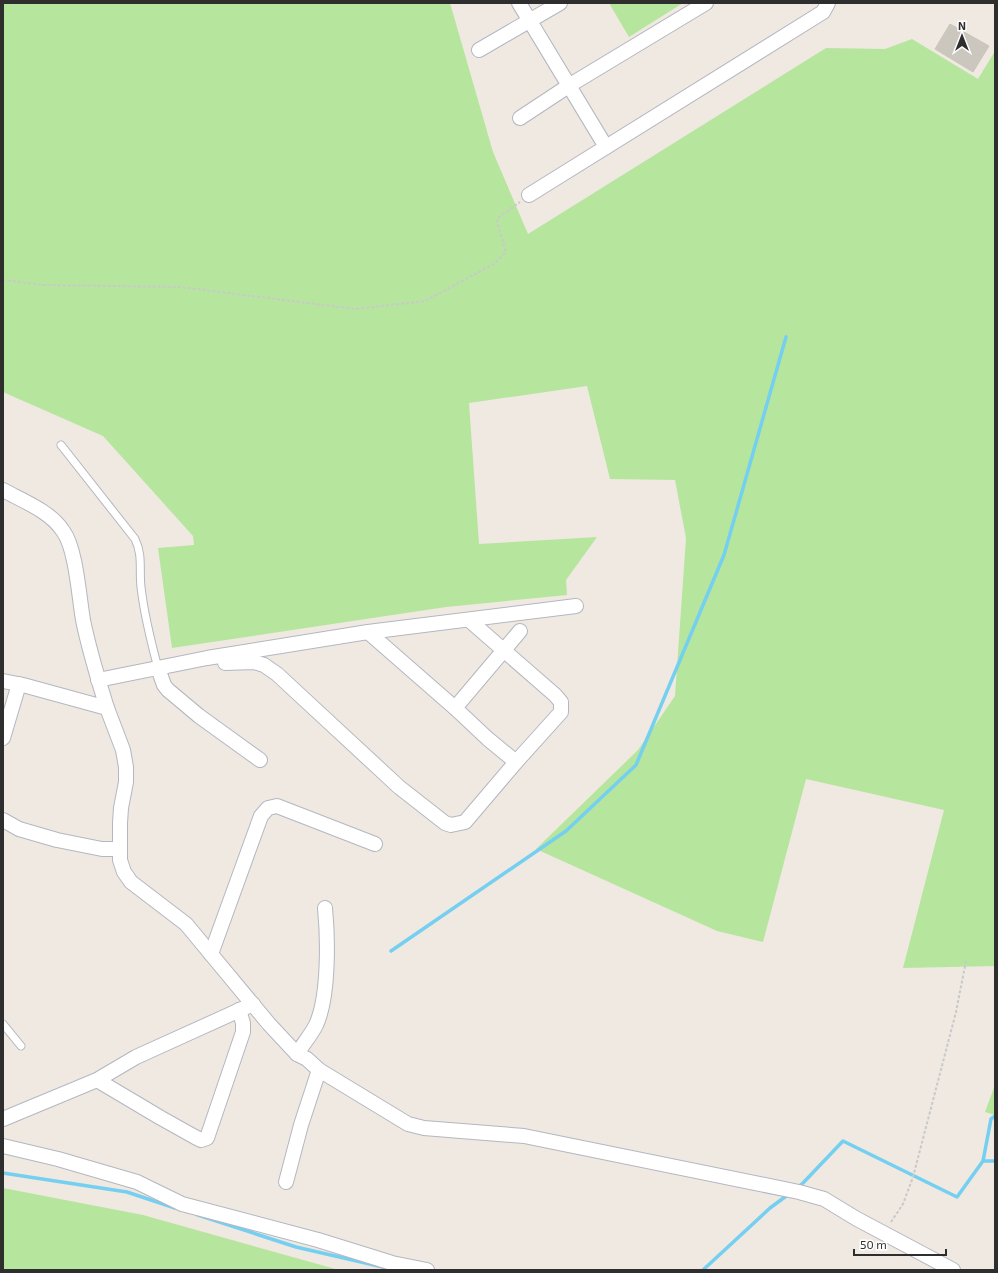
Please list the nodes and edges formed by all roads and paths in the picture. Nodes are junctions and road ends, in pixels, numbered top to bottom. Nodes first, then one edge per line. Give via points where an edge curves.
1 (519, 3) edge
2 (560, 3) edge
3 (706, 3) edge
4 (828, 3) edge
5 (531, 21) junction
6 (479, 50) dead end
7 (570, 85) junction
8 (520, 118) dead end
9 (606, 147) junction
10 (529, 195) joint
11 (3, 280) edge
12 (61, 445) dead end
13 (3, 490) edge
14 (576, 606) dead end
15 (469, 620) junction
16 (520, 631) dead end
17 (368, 632) junction
18 (504, 650) junction
19 (207, 658) junction
20 (158, 668) junction
21 (98, 680) junction
22 (3, 681) edge
23 (19, 684) junction
24 (107, 708) junction
25 (455, 708) junction
26 (3, 738) edge
27 (260, 760) dead end
28 (516, 762) junction
29 (3, 820) edge
30 (375, 844) dead end
31 (120, 849) junction
32 (325, 908) dead end
33 (211, 954) junction
34 (966, 961) dead end
35 (253, 1004) junction
36 (239, 1010) junction
37 (3, 1024) edge
38 (21, 1046) dead end
39 (297, 1054) junction
40 (319, 1070) junction
41 (97, 1080) junction
42 (3, 1119) edge
43 (3, 1146) edge
44 (286, 1182) dead end
45 (884, 1233) junction
46 (427, 1270) edge
47 (953, 1270) edge

1 - 5 street
2 - 5 street
3 - 7 street
4 - 9 street via 823,12
5 - 6 street
5 - 7 street
7 - 8 street
7 - 9 street
9 - 10 street
10 - 11 path via 499,216 497,222 506,252 494,264 425,302 355,309 180,287 44,285
12 - 20 lane via 139,547 141,587
13 - 21 street via 54,520 64,532 71,547
14 - 15 street
15 - 17 street
15 - 18 street
16 - 18 street
17 - 19 street
17 - 25 street
18 - 25 street
18 - 28 street via 555,695 562,706 561,712
19 - 20 street
19 - 28 street via 221,663 254,662 278,674 399,786 445,823 452,825 465,822
20 - 21 street
20 - 27 street via 161,680 168,690
21 - 24 street
22 - 23 street
23 - 24 street
23 - 26 street
24 - 31 street via 123,750 126,767 126,782 120,808
25 - 28 street via 488,740
29 - 31 street via 19,829 57,840 102,849
30 - 33 street via 277,806 268,808 261,816
31 - 33 street via 120,860 131,882 186,924
32 - 39 street via 327,943 322,1001 316,1025
33 - 35 street
34 - 45 path via 956,1012 913,1177 903,1204
35 - 36 street
35 - 39 street
36 - 41 street via 136,1057
36 - 41 street via 243,1032 207,1138 201,1140
37 - 38 lane
39 - 40 street
40 - 44 street
40 - 45 street via 408,1124 424,1128 524,1136 799,1192 824,1199
41 - 42 street
43 - 46 street via 137,1182 182,1204 318,1240 392,1263
45 - 47 street

